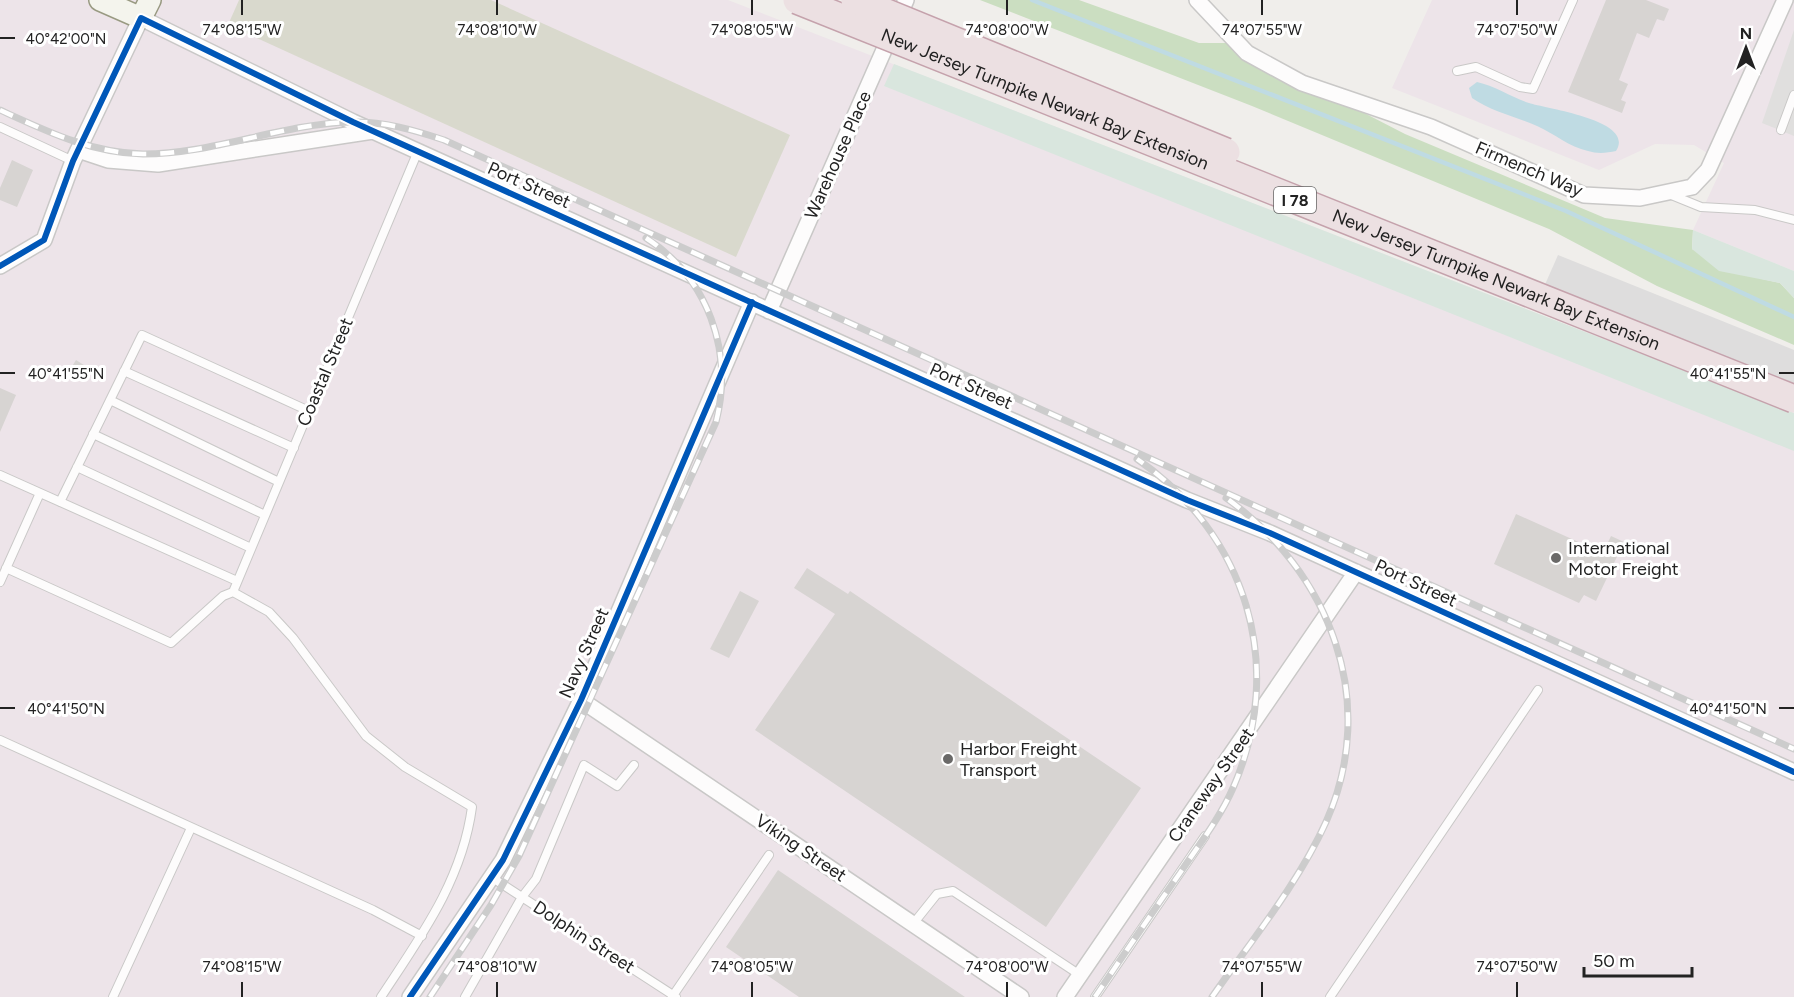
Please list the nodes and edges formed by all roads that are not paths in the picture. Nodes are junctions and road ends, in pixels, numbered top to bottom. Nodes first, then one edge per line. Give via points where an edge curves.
1 (100, 0) edge
2 (796, 0) edge
3 (855, 0) edge
4 (906, 0) edge
5 (1197, 0) edge
6 (1573, 0) edge
7 (1785, 0) edge
8 (145, 9) edge
9 (1457, 71) dead end
10 (1794, 95) edge
11 (0, 127) edge
12 (1781, 130) dead end
13 (374, 131) junction
14 (418, 151) junction
15 (75, 155) junction
16 (1665, 192) junction
17 (1794, 220) edge
18 (0, 266) edge
19 (752, 302) junction
20 (769, 311) junction
21 (124, 371) junction
22 (1794, 382) edge
23 (1794, 399) edge
24 (110, 400) junction
25 (309, 411) junction
26 (93, 434) junction
27 (294, 448) junction
28 (77, 467) junction
29 (0, 475) edge
30 (279, 482) junction
31 (40, 493) junction
32 (60, 502) junction
33 (265, 515) junction
34 (251, 548) junction
35 (6, 568) junction
36 (1356, 572) junction
37 (237, 581) junction
38 (0, 582) edge
39 (233, 592) junction
40 (1538, 690) dead end
41 (581, 700) junction
42 (0, 740) edge
43 (634, 765) dead end
44 (1794, 772) edge
45 (191, 828) junction
46 (1205, 836) dead end
47 (770, 855) dead end
48 (491, 877) junction
49 (522, 897) junction
50 (913, 924) junction
51 (422, 936) junction
52 (1080, 975) junction
53 (674, 996) edge
54 (113, 997) edge
55 (381, 997) edge
56 (410, 997) edge
57 (465, 997) edge
58 (1021, 997) edge
59 (1065, 997) edge
60 (1095, 997) edge
61 (1329, 997) edge

1 - 8 main road, Port Street
2 - 23 highway, New Jersey Turnpike Newark Bay Extension / I 78, bridge
3 - 22 highway, New Jersey Turnpike Newark Bay Extension / I 78, bridge
4 - 20 street, Warehouse Place
5 - 16 street, Firmench Way via 1247,53 1302,84 1431,127 1584,195 1640,198
6 - 9 lane via 1533,89 1476,67
7 - 16 street, Firmench Way via 1708,170 1692,187
8 - 13 street, Port Street
8 - 15 street
10 - 12 lane
11 - 15 lane
13 - 14 street, Port Street
13 - 15 street via 158,164
14 - 19 street, Port Street
14 - 25 lane, Coastal Street
15 - 18 street via 44,240
16 - 17 lane via 1701,207 1755,210
19 - 20 street, Port Street
19 - 41 street, Navy Street
20 - 36 street, Port Street
21 - 24 lane
21 - 25 lane via 142,334
21 - 27 lane
24 - 26 lane
24 - 30 lane
25 - 27 lane, Coastal Street
26 - 28 lane
26 - 33 lane
27 - 30 lane, Coastal Street
28 - 32 lane
28 - 34 lane
29 - 31 lane
30 - 33 lane, Coastal Street
31 - 32 lane
31 - 35 lane
32 - 37 lane
33 - 34 lane, Coastal Street
34 - 37 lane, Coastal Street
35 - 38 lane
35 - 39 lane via 171,643 223,596
36 - 44 street, Port Street
36 - 52 street, Craneway Street
37 - 39 lane, Coastal Street
39 - 51 lane via 269,612 366,736 405,767 472,807 468,840 438,911
40 - 61 lane
41 - 48 street, Navy Street
41 - 50 street, Viking Street
42 - 45 lane
43 - 49 lane via 618,786 584,765 536,879
45 - 51 lane
45 - 54 lane
46 - 60 lane, Craneway Street
47 - 53 lane
48 - 49 lane, Dolphin Street
48 - 56 street, Navy Street
49 - 53 lane, Dolphin Street
49 - 57 lane
50 - 52 lane via 937,894 953,891
50 - 58 street, Viking Street
51 - 55 lane
52 - 59 street, Craneway Street

